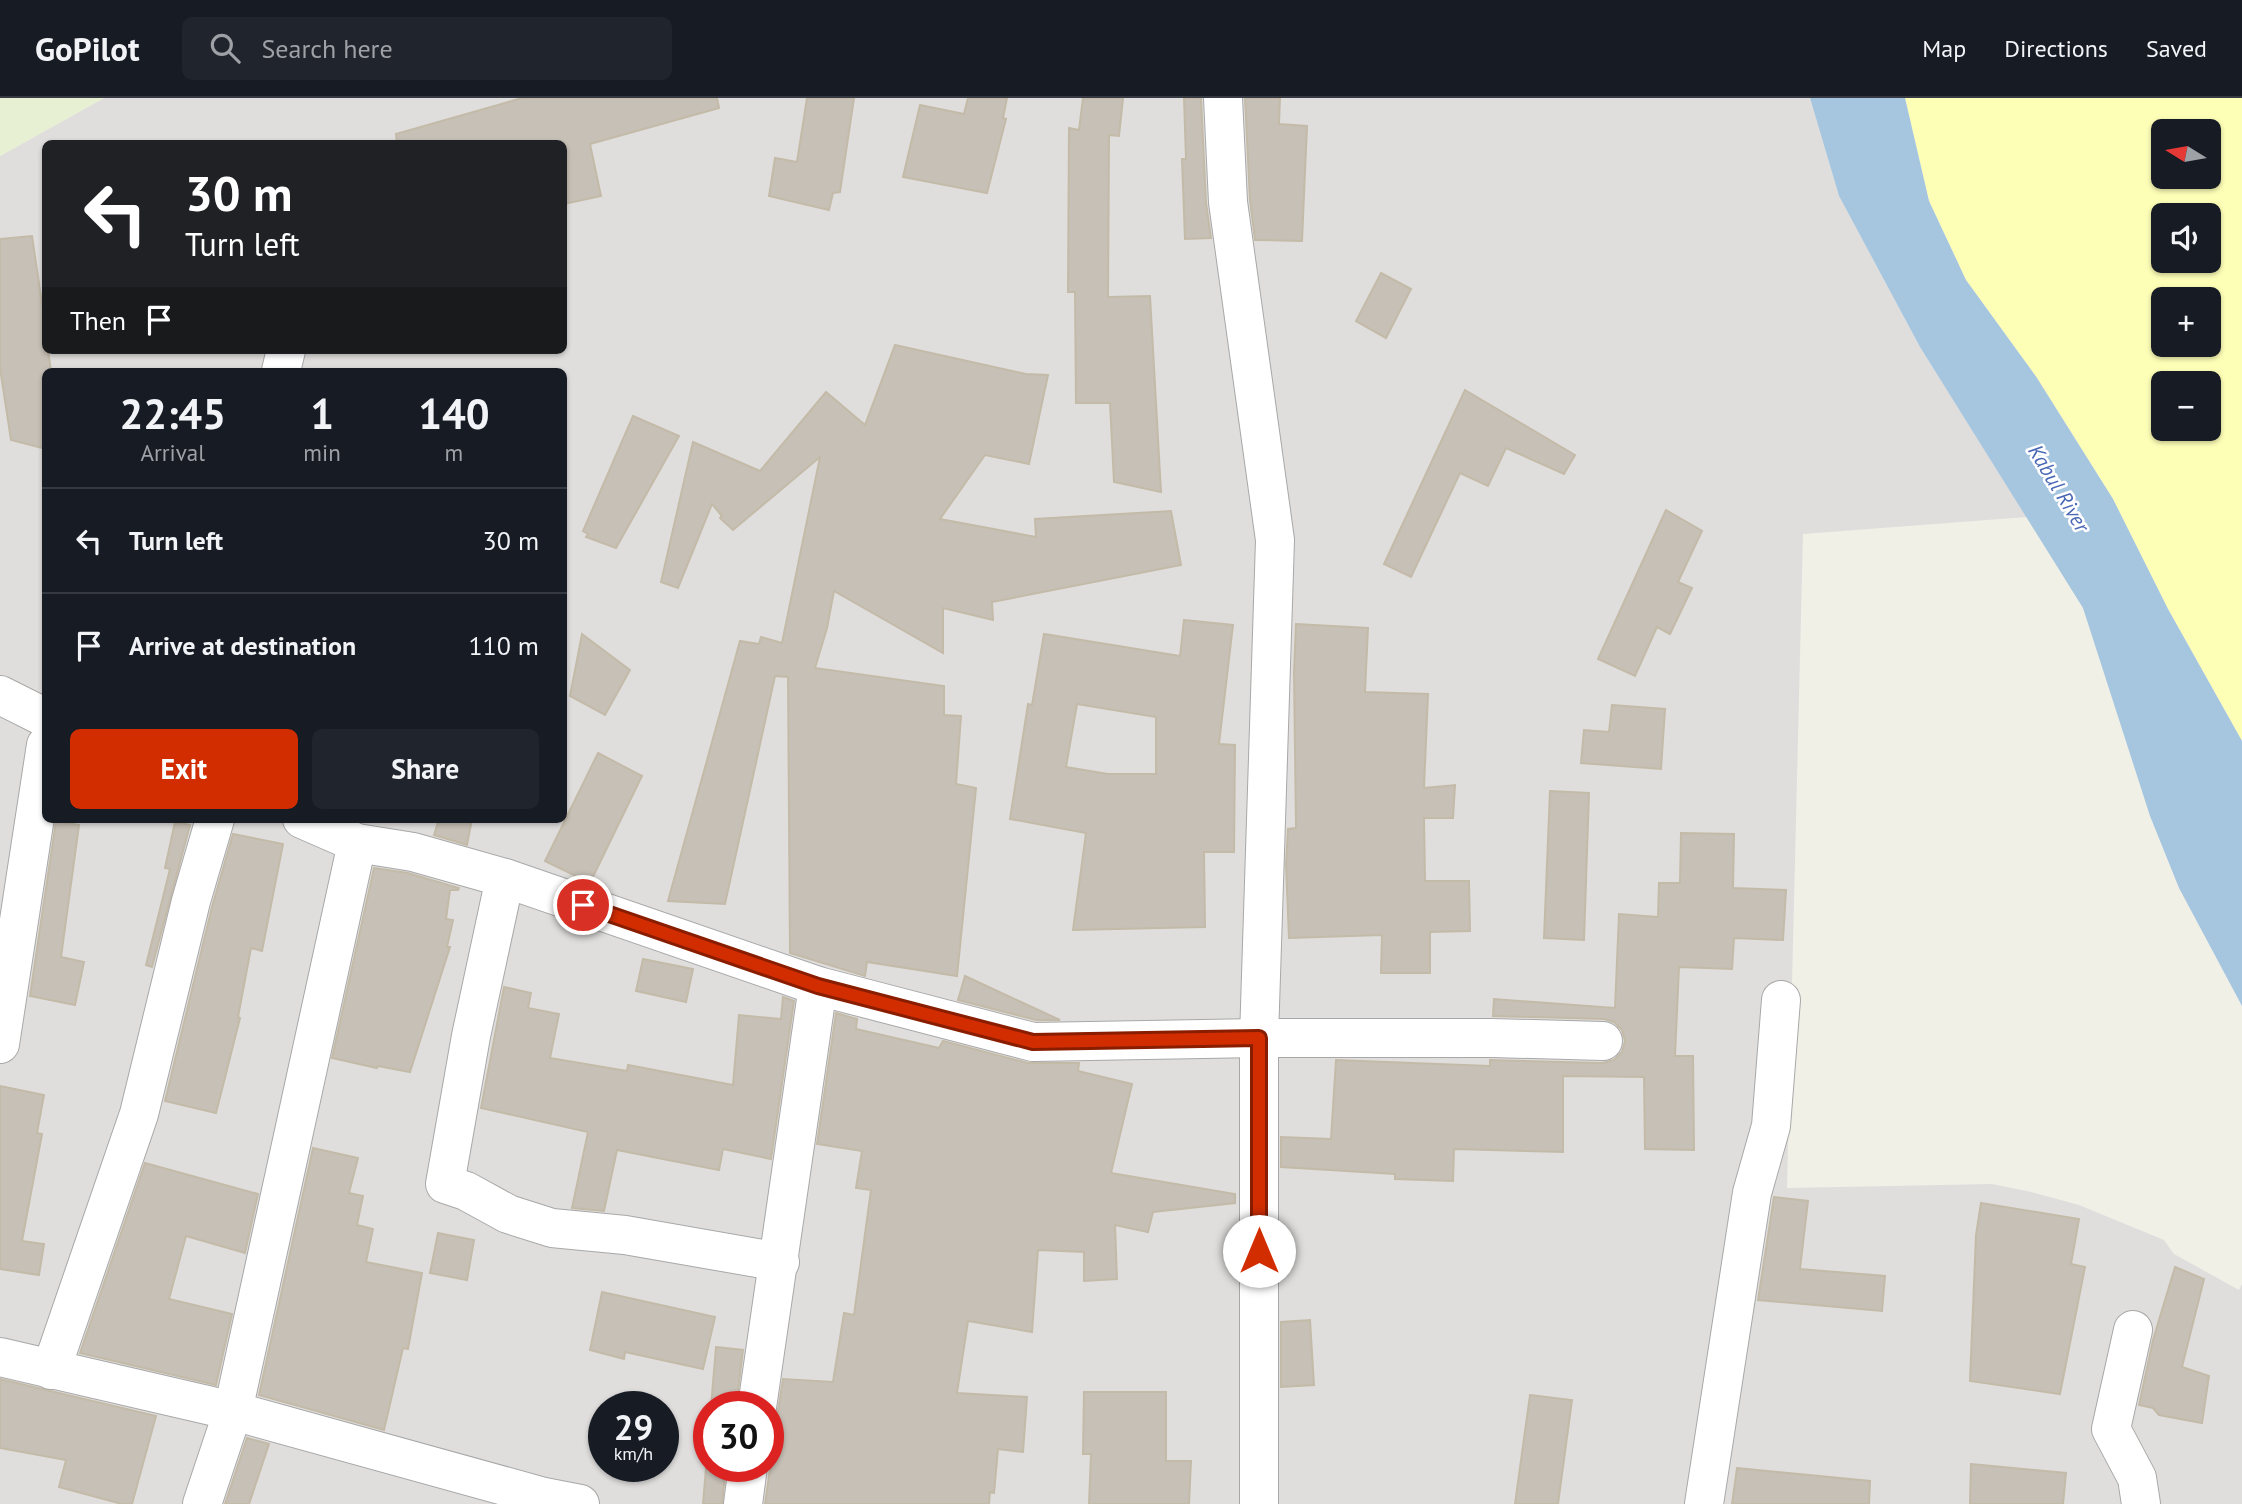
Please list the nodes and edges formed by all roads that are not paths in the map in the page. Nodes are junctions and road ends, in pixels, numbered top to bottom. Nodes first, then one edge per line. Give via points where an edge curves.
1 (1223, 98) edge
2 (0, 695) edge
3 (42, 716) edge
4 (42, 772) edge
5 (214, 823) edge
6 (311, 823) edge
7 (357, 843) junction
8 (505, 878) junction
9 (818, 986) junction
10 (1781, 1000) dead end
11 (1259, 1038) junction
12 (1603, 1041) dead end
13 (0, 1044) edge
14 (780, 1262) junction
15 (2133, 1329) dead end
16 (0, 1357) edge
17 (51, 1370) junction
18 (760, 1391) edge
19 (233, 1411) junction
20 (746, 1482) edge
21 (202, 1504) edge
22 (580, 1504) edge
23 (743, 1504) edge
24 (1259, 1504) edge
25 (1704, 1504) edge
26 (2141, 1504) edge

1 - 11 street via 1228,202 1275,540
2 - 3 street
4 - 13 street
5 - 17 street via 139,1114
6 - 7 street
7 - 8 street via 413,852
7 - 19 street
8 - 9 street
8 - 14 street via 445,1184 508,1214 552,1228 625,1235
9 - 11 street via 1033,1042
9 - 14 street
10 - 25 street via 1771,1126 1752,1193
11 - 12 street
11 - 24 street
14 - 18 street
15 - 26 street via 2111,1429 2137,1478
16 - 17 street
17 - 19 street
19 - 21 street
19 - 22 street
20 - 23 street

